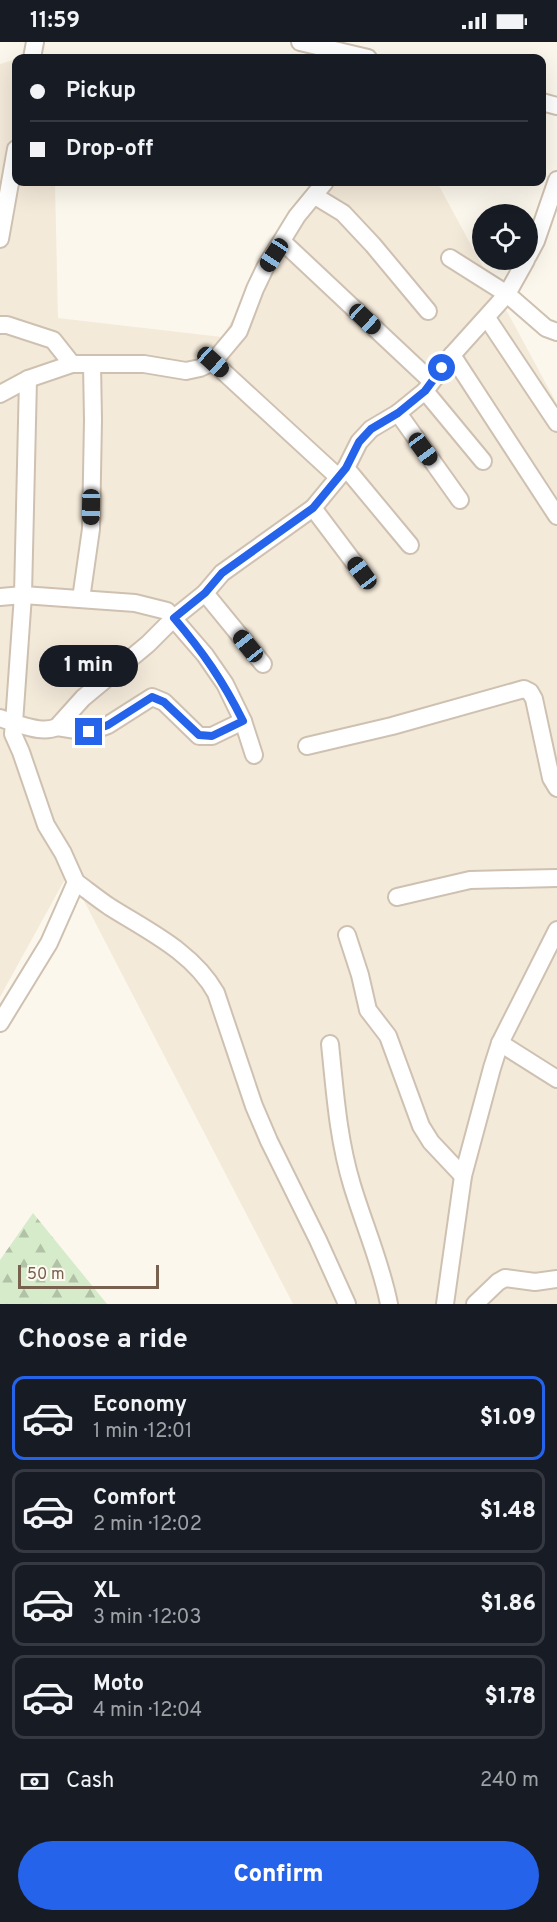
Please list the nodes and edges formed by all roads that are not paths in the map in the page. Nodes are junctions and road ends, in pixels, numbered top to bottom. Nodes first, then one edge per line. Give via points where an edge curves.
1 (300, 42) edge
2 (351, 54) edge
3 (12, 172) edge
4 (557, 180) edge
5 (322, 186) edge
6 (315, 196) junction
7 (538, 235) edge
8 (0, 239) edge
9 (283, 242) junction
10 (450, 258) dead end
11 (520, 270) edge
12 (507, 294) junction
13 (428, 311) dead end
14 (487, 318) junction
15 (0, 325) edge
16 (557, 332) edge
17 (452, 355) junction
18 (213, 362) junction
19 (72, 364) junction
20 (92, 364) junction
21 (28, 378) junction
22 (428, 386) junction
23 (0, 394) edge
24 (398, 413) junction
25 (557, 423) edge
26 (483, 461) dead end
27 (342, 472) junction
28 (460, 500) dead end
29 (313, 508) junction
30 (557, 515) edge
31 (410, 545) dead end
32 (362, 573) dead end
33 (205, 593) junction
34 (23, 595) junction
35 (0, 597) edge
36 (81, 599) junction
37 (174, 618) junction
38 (263, 664) dead end
39 (7, 720) edge
40 (243, 721) junction
41 (57, 727) junction
42 (308, 747) dead end
43 (254, 755) dead end
44 (557, 788) edge
45 (557, 879) edge
46 (76, 882) junction
47 (397, 897) dead end
48 (557, 930) edge
49 (347, 935) dead end
50 (0, 1023) edge
51 (500, 1043) junction
52 (330, 1044) dead end
53 (557, 1079) edge
54 (463, 1176) junction
55 (557, 1279) edge
56 (346, 1304) edge
57 (389, 1304) edge
58 (444, 1304) edge
59 (475, 1304) edge

1 - 2 street
3 - 8 street
4 - 7 street
5 - 6 street
6 - 9 street via 297,216
6 - 13 street via 343,213
9 - 18 street via 255,289 239,331
9 - 22 street
10 - 12 street
11 - 12 street
12 - 14 street
12 - 16 street via 546,328
14 - 17 street
14 - 25 street
15 - 19 street via 53,340
17 - 22 street
17 - 30 street
18 - 20 street via 186,371 144,364
18 - 27 street
19 - 20 street
19 - 21 street
20 - 36 street via 91,529
21 - 23 street
21 - 34 street
22 - 24 street
22 - 26 street
24 - 27 street via 371,429
24 - 28 street
27 - 29 street
27 - 31 street
29 - 32 street
29 - 33 street via 222,573
33 - 37 street
33 - 38 street
34 - 35 street
34 - 36 street
34 - 39 street
36 - 37 street via 153,606
37 - 40 street via 225,684
37 - 41 street via 83,698
39 - 41 street via 40,729
39 - 46 street via 46,825
40 - 41 street via 212,736 199,735 164,702 152,697 117,720 89,732
40 - 43 street
42 - 44 street via 524,689 534,699 551,778
45 - 47 street via 470,880
46 - 50 street via 50,943
46 - 56 street via 162,938 208,979 254,1106
48 - 51 street
49 - 54 street via 368,1010 388,1036 421,1126
51 - 53 street
51 - 54 street
52 - 57 street via 335,1111 351,1185
54 - 58 street
55 - 59 street via 535,1282 505,1278

